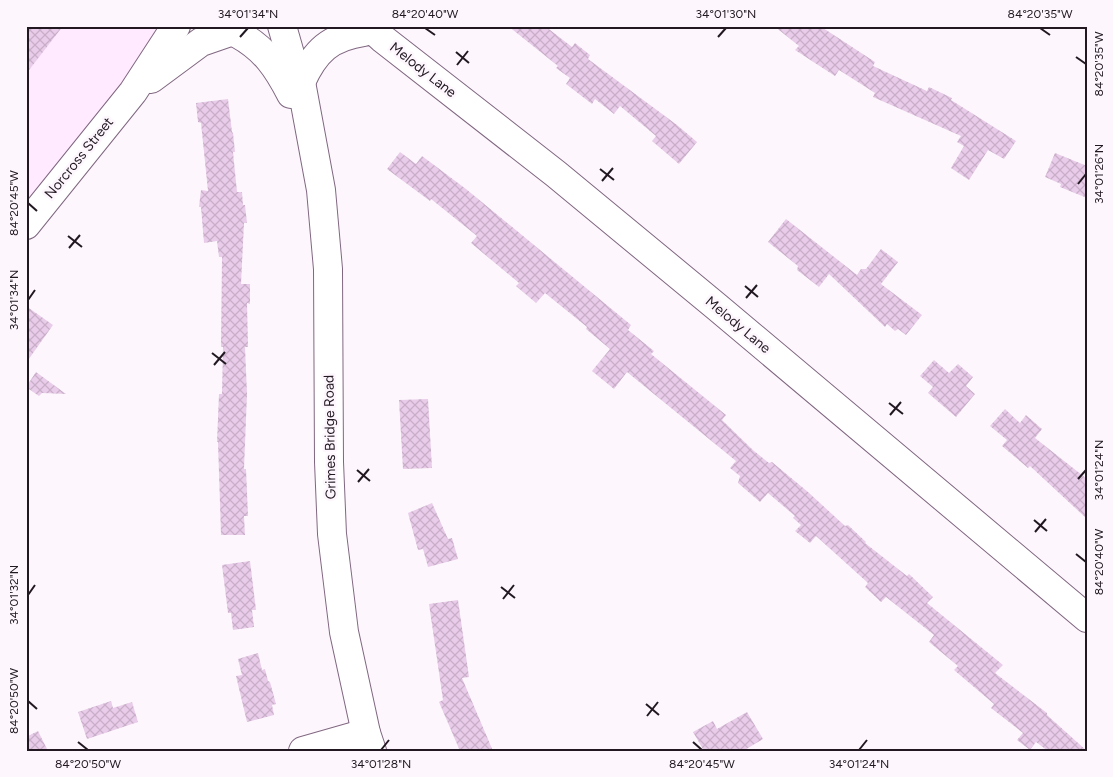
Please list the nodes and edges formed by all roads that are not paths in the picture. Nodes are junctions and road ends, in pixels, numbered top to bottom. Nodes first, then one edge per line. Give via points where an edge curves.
1 (176, 26) edge
2 (282, 26) edge
3 (234, 30) edge
4 (367, 31) edge
5 (301, 82) junction
6 (133, 92) junction
7 (307, 121) junction
8 (31, 210) edge
9 (1087, 618) edge
10 (369, 742) edge
11 (303, 751) edge

1 - 6 street, Norcross Street
2 - 5 street, Grimes Bridge Road
3 - 6 street, Norcross Street via 201,42
3 - 7 street, Grimes Bridge Road via 258,47 275,65
4 - 5 street via 341,37 324,47 311,62
4 - 9 street, Melody Lane via 556,174
5 - 7 street, Grimes Bridge Road
6 - 8 street, Norcross Street
7 - 10 street, Grimes Bridge Road via 321,190 328,269 332,534 344,632
10 - 11 street

